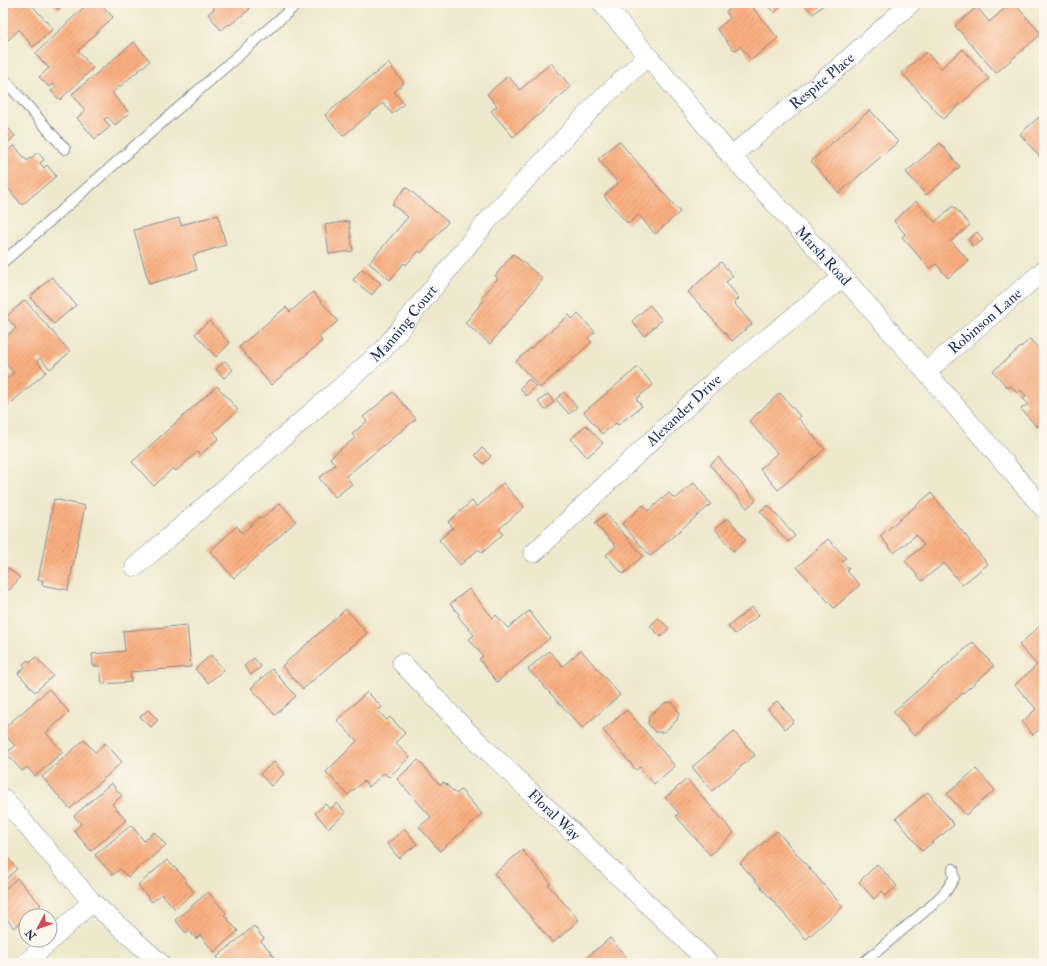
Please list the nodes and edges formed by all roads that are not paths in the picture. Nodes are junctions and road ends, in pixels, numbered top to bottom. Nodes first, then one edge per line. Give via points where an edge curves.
1 (298, 3) edge
2 (602, 3) edge
3 (911, 3) edge
4 (648, 56) junction
5 (3, 78) edge
6 (65, 149) dead end
7 (731, 156) junction
8 (3, 262) edge
9 (1044, 270) edge
10 (843, 278) junction
11 (926, 372) junction
12 (1044, 509) edge
13 (534, 553) dead end
14 (135, 567) dead end
15 (402, 663) dead end
16 (3, 798) edge
17 (953, 869) dead end
18 (92, 902) junction
19 (26, 963) edge
20 (160, 963) edge
21 (709, 963) edge
22 (863, 963) edge

1 - 8 lane
2 - 4 street, Marsh Road
3 - 7 street, Respite Place via 838,68
4 - 7 street, Marsh Road
4 - 14 street, Manning Court via 596,104 484,225 383,350
5 - 6 lane
7 - 10 street, Marsh Road
9 - 11 street, Robinson Lane
10 - 11 street, Marsh Road
10 - 13 street, Alexander Drive via 713,382
11 - 12 street, Marsh Road
15 - 21 street, Floral Way via 467,731
16 - 18 street
17 - 22 lane via 954,878 946,891
18 - 19 street
18 - 20 street

